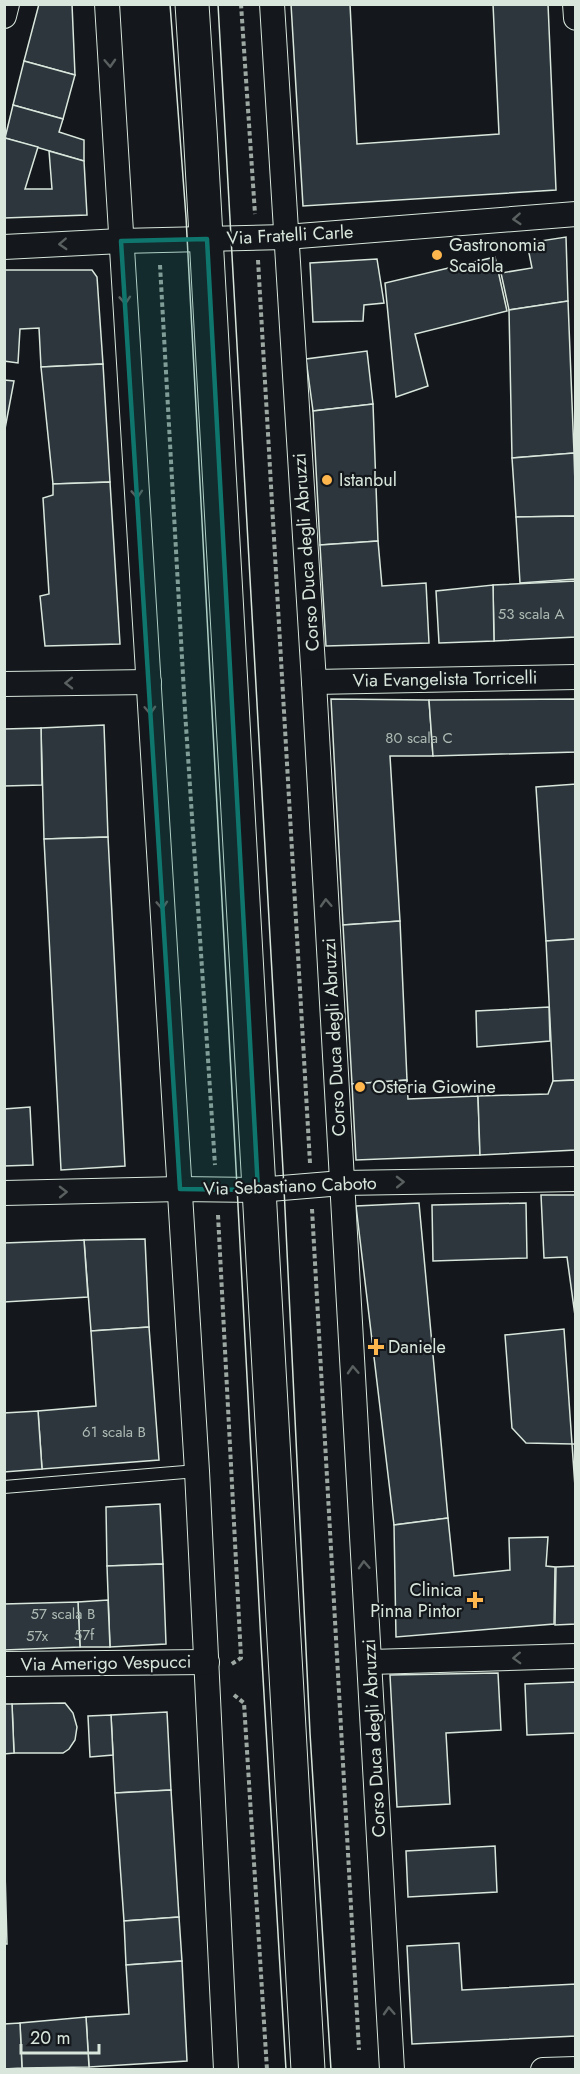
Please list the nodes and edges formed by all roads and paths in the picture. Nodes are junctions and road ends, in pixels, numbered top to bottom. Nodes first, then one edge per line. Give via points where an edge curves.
1 (7, 4) edge
2 (107, 4) edge
3 (192, 4) edge
4 (241, 4) edge
5 (272, 4) edge
6 (575, 4) edge
7 (4, 16) edge
8 (576, 18) edge
9 (576, 214) edge
10 (257, 237) junction
11 (286, 237) junction
12 (207, 239) junction
13 (158, 240) junction
14 (121, 241) junction
15 (4, 247) edge
16 (576, 677) edge
17 (314, 681) junction
18 (149, 682) junction
19 (4, 684) edge
20 (576, 1179) edge
21 (342, 1183) junction
22 (311, 1186) junction
23 (180, 1190) junction
24 (217, 1190) junction
25 (258, 1190) junction
26 (4, 1193) edge
27 (197, 1470) junction
28 (4, 1487) edge
29 (576, 1656) edge
30 (370, 1662) junction
31 (4, 1664) edge
32 (217, 1667) junction
33 (228, 1690) dead end
34 (359, 2050) dead end
35 (576, 2069) edge
36 (226, 2070) edge
37 (267, 2070) edge
38 (308, 2070) edge
39 (392, 2070) edge
40 (543, 2070) edge

1 - 7 street
2 -> 14 street
3 - 12 main road
4 - 10 path
5 - 11 street, Corso Duca degli Abruzzi
6 - 8 street
9 -> 11 street, Via Fratelli Carle
10 - 11 street, Via Fratelli Carle
10 - 12 street, Via Fratelli Carle
10 - 22 path
11 - 17 street, Corso Duca degli Abruzzi
12 - 13 street, Via Fratelli Carle
12 - 25 main road
13 - 14 street, Via Fratelli Carle
13 - 24 path
14 -> 15 street, Via Fratelli Carle
14 -> 18 street
16 - 17 street, Via Evangelista Torricelli
21 -> 17 street, Corso Duca degli Abruzzi
18 -> 19 street
18 -> 23 street
21 -> 20 street, Via Sebastiano Caboto
21 - 22 street, Via Sebastiano Caboto
30 -> 21 street, Corso Duca degli Abruzzi
22 - 25 street, Via Sebastiano Caboto
22 - 34 path
23 - 24 street, Via Sebastiano Caboto
26 -> 23 street, Via Sebastiano Caboto
23 - 27 street
24 - 25 street, Via Sebastiano Caboto
24 - 32 path via 241,1658
25 - 38 main road
27 - 28 lane
27 - 32 street
29 -> 30 street
39 -> 30 street, Corso Duca degli Abruzzi
31 - 32 street, Via Amerigo Vespucci
32 - 36 street
33 - 37 path via 244,1703
35 - 40 street

